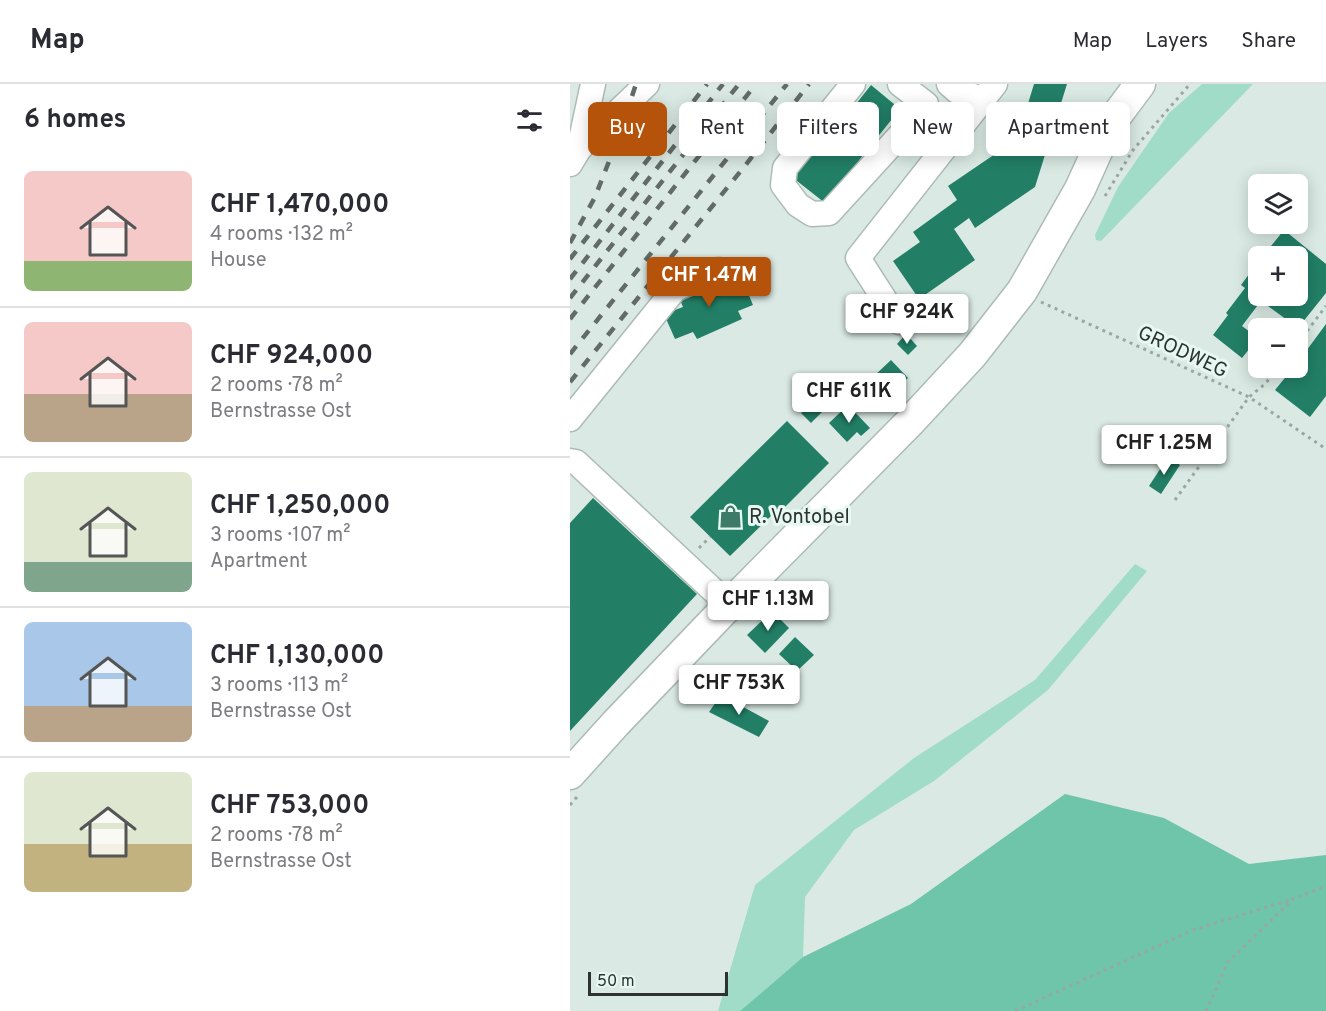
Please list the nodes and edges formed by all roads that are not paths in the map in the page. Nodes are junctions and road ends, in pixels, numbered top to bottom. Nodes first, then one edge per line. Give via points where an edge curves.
1 (593, 84) edge
2 (647, 84) edge
3 (853, 84) edge
4 (900, 84) edge
5 (949, 84) edge
6 (1112, 84) edge
7 (1140, 84) edge
8 (989, 91) edge
9 (923, 102) edge
10 (1110, 102) edge
11 (1127, 102) edge
12 (974, 110) edge
13 (891, 145) edge
14 (574, 156) edge
15 (938, 156) edge
16 (1095, 156) edge
17 (719, 270) dead end
18 (899, 322) dead end
19 (570, 419) edge
20 (570, 461) edge
21 (729, 605) junction
22 (570, 774) edge

1 - 14 lane
2 - 14 lane
3 - 13 lane via 785,168 783,185 798,205 812,214 829,213
4 - 9 lane
5 - 8 lane via 957,91
6 - 10 main road
7 - 11 main road
8 - 12 lane
15 - 18 lane via 858,258
16 - 21 main road via 1022,291 972,355
17 - 19 lane via 675,289
20 - 21 lane via 698,550
21 - 22 main road

